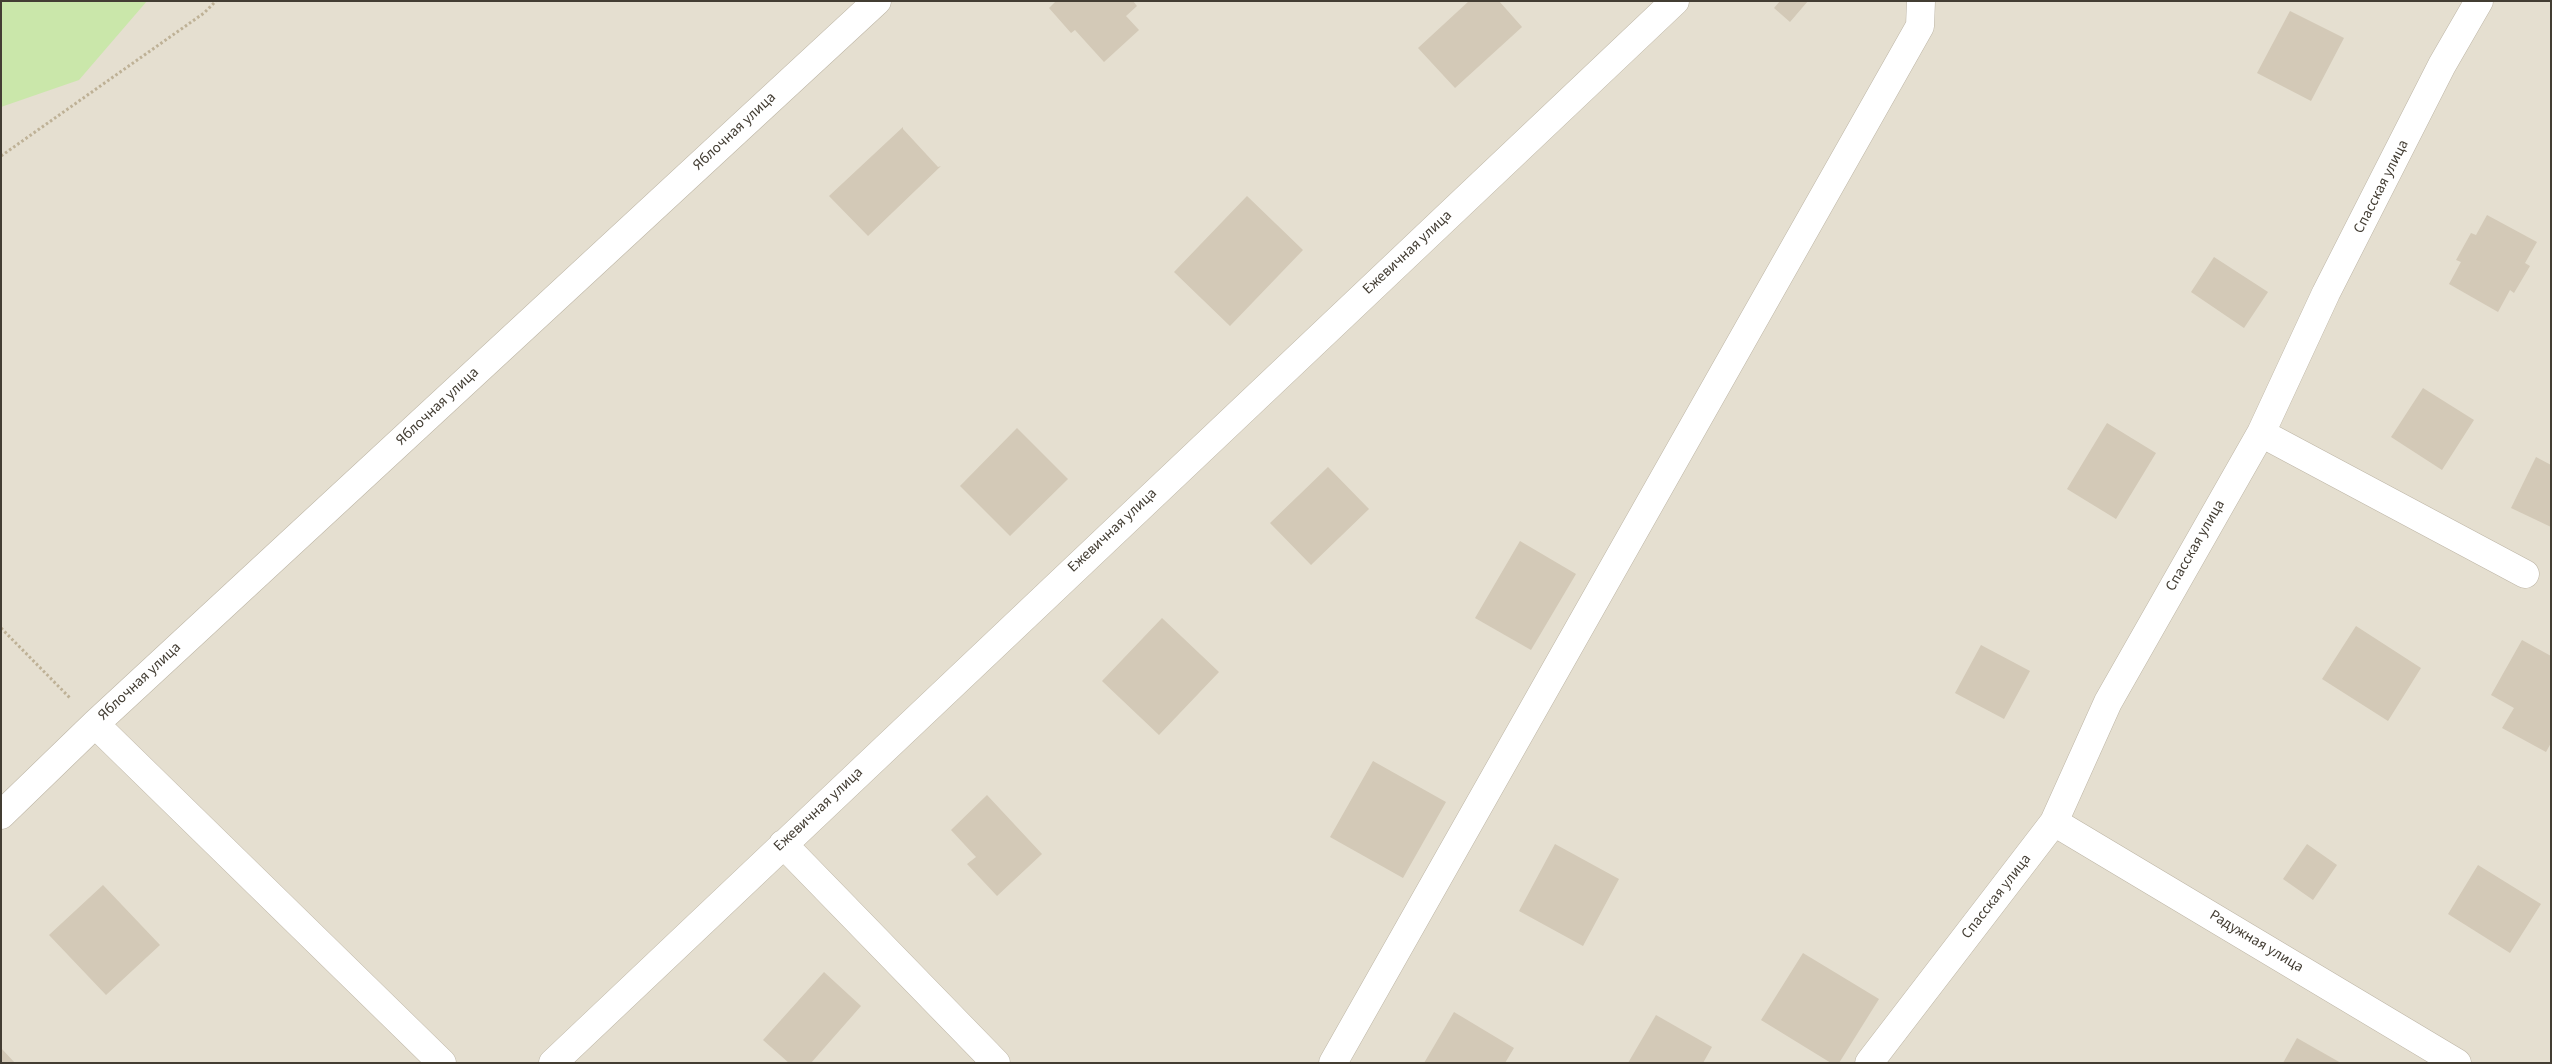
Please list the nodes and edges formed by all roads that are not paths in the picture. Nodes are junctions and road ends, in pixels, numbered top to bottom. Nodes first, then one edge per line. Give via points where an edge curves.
1 (877, 1) edge
2 (1675, 1) edge
3 (1921, 1) edge
4 (2479, 1) edge
5 (2261, 432) junction
6 (2526, 574) dead end
7 (95, 724) junction
8 (1, 815) edge
9 (2054, 822) junction
10 (784, 844) junction
11 (442, 1063) edge
12 (553, 1063) edge
13 (996, 1063) edge
14 (1333, 1063) edge
15 (1869, 1063) edge
16 (2458, 1063) edge

1 - 7 street, Яблочная улица
2 - 10 street, Ежевичная улица
3 - 14 street via 1920,26
4 - 5 street, Спасская улица via 2442,65 2326,293
5 - 6 street
5 - 9 street, Спасская улица via 2108,702
7 - 8 street, Яблочная улица
7 - 11 street
9 - 15 street, Спасская улица
9 - 16 street, Радужная улица
10 - 12 street, Ежевичная улица
10 - 13 street

